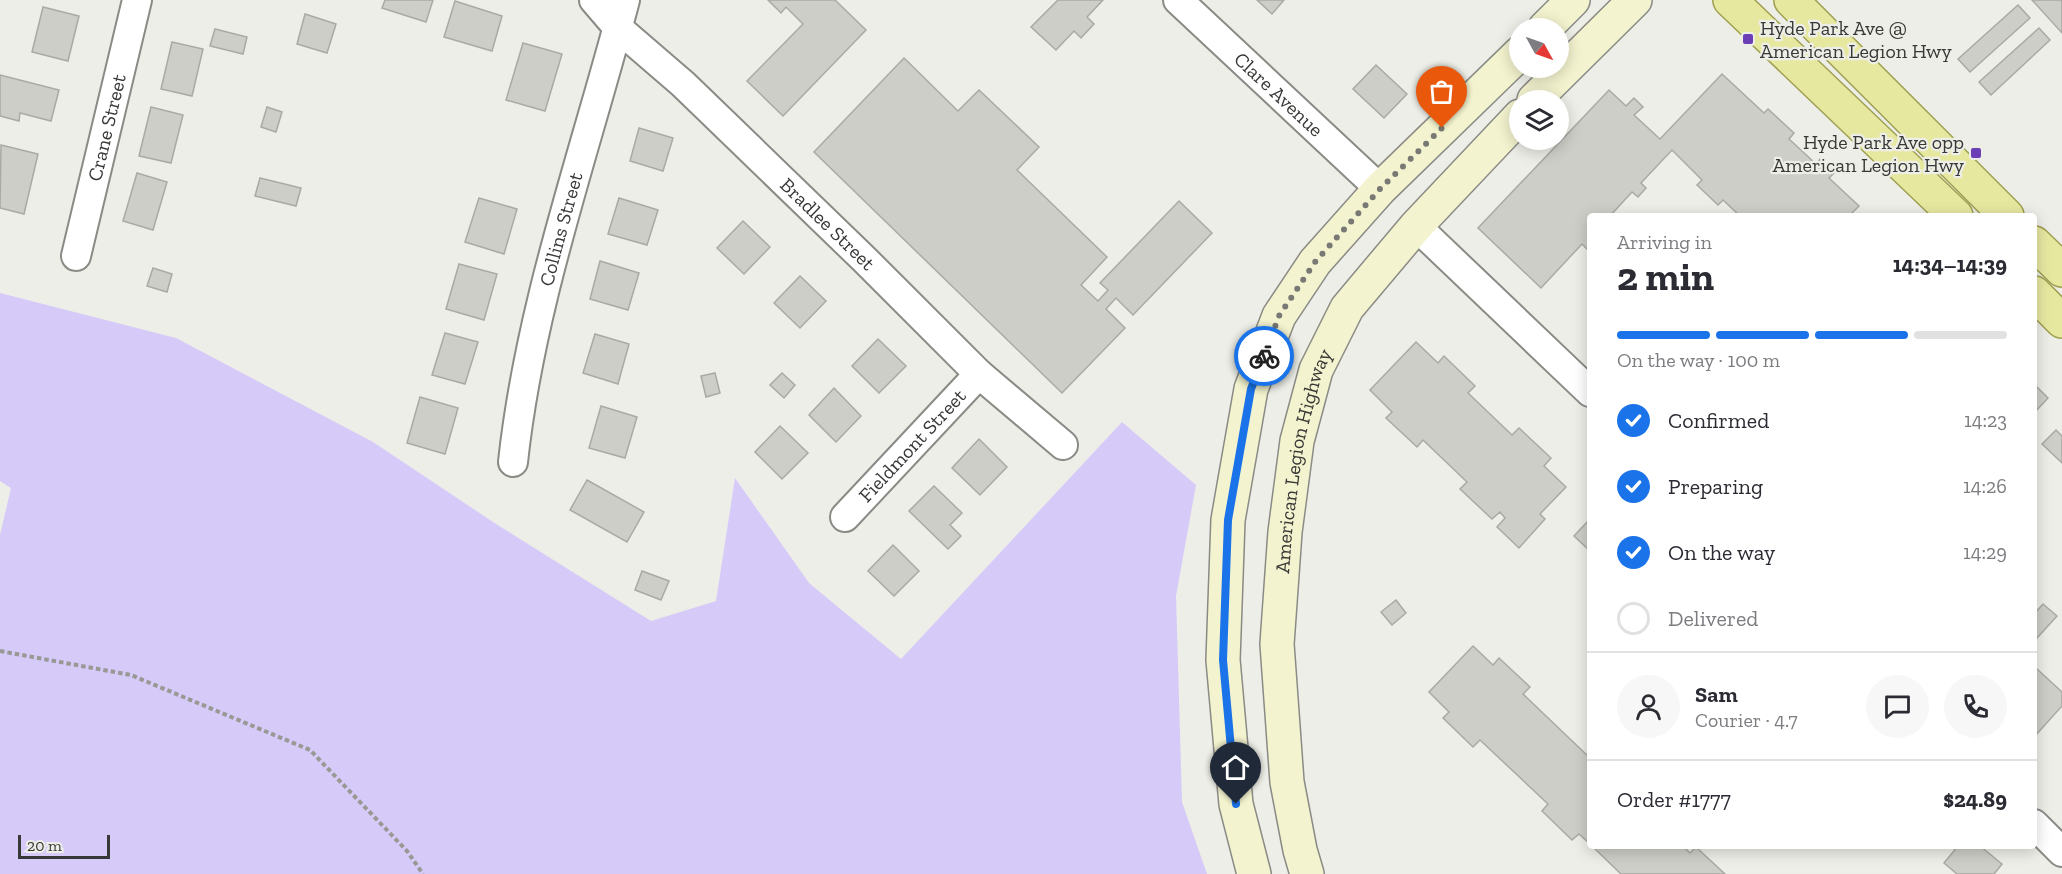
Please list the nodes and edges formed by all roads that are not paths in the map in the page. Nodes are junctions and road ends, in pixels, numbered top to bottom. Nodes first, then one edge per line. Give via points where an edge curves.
1 (137, 0) edge
2 (594, 0) edge
3 (625, 0) edge
4 (1178, 0) edge
5 (1573, 0) edge
6 (1635, 0) edge
7 (1730, 0) edge
8 (1791, 0) edge
9 (1555, 18) edge
10 (618, 28) junction
11 (1509, 64) edge
12 (1544, 90) edge
13 (1509, 128) edge
14 (1380, 189) junction
15 (1953, 213) edge
16 (2004, 213) edge
17 (1416, 226) junction
18 (2037, 246) edge
19 (76, 256) dead end
20 (2062, 270) edge
21 (2037, 296) edge
22 (2062, 321) edge
23 (979, 374) junction
24 (1587, 389) edge
25 (1063, 445) dead end
26 (513, 462) dead end
27 (845, 517) dead end
28 (2037, 827) edge
29 (2062, 852) edge
30 (1254, 874) edge
31 (1308, 874) edge

1 - 19 street, Crane Street
2 - 10 street, Bradlee Street
3 - 10 street, Collins Street
4 - 14 street, Clare Avenue
5 - 9 main road
6 - 12 main road
7 - 15 main road
8 - 16 main road
10 - 23 street, Bradlee Street via 683,84
10 - 26 street, Collins Street via 543,297 519,412
11 - 14 main road
13 - 17 main road, American Legion Highway
14 - 30 main road via 1315,262 1279,316 1251,389 1228,520 1223,660 1236,804
17 - 24 street
17 - 31 main road, American Legion Highway via 1347,308 1316,370 1297,441 1285,532 1277,644 1287,782
18 - 20 main road
21 - 22 main road
23 - 25 street, Bradlee Street
23 - 27 street, Fieldmont Street
28 - 29 street

